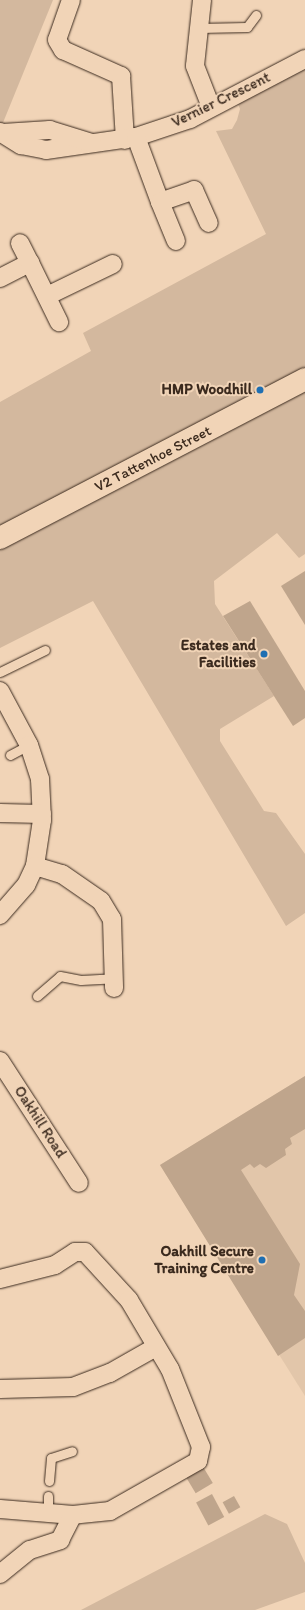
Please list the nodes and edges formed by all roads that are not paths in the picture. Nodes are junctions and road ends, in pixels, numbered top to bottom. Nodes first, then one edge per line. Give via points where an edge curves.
1 (71, 0) edge
2 (202, 0) edge
3 (256, 15) dead end
4 (199, 28) junction
5 (305, 59) edge
6 (211, 107) junction
7 (1, 133) edge
8 (130, 138) junction
9 (160, 202) junction
10 (209, 223) dead end
11 (176, 241) dead end
12 (20, 243) dead end
13 (30, 263) junction
14 (112, 264) dead end
15 (0, 278) edge
16 (47, 296) junction
17 (59, 322) dead end
18 (305, 379) edge
19 (0, 538) edge
20 (45, 650) dead end
21 (0, 672) edge
22 (0, 690) edge
23 (29, 745) junction
24 (10, 755) dead end
25 (0, 813) edge
26 (42, 814) junction
27 (35, 866) junction
28 (0, 915) edge
29 (114, 983) joint
30 (37, 996) dead end
31 (0, 1061) edge
32 (79, 1183) dead end
33 (0, 1279) edge
34 (156, 1347) junction
35 (0, 1389) edge
36 (72, 1451) dead end
37 (49, 1481) dead end
38 (0, 1509) edge
39 (73, 1515) junction
40 (0, 1574) edge

1 - 8 street via 57,40 62,50 121,76
2 - 4 street
3 - 4 lane via 247,28
4 - 6 street via 195,66
5 - 6 street, Vernier Crescent
6 - 8 street, Vernier Crescent via 190,119
7 - 8 street, Vernier Crescent via 21,145 46,150
8 - 9 street
9 - 10 street via 194,190
9 - 11 street
12 - 13 street
13 - 15 street
13 - 16 street
14 - 16 street
16 - 17 street
18 - 19 street, V2 Tattenhoe Street
20 - 21 lane
22 - 23 street
23 - 24 lane
23 - 26 street via 40,779
25 - 26 street
26 - 27 street
27 - 28 street via 26,885
27 - 29 street via 62,874 101,901 112,919
29 - 30 lane via 60,976
31 - 32 street, Oakhill Road
33 - 34 street via 55,1265 75,1252 85,1252 129,1300
34 - 35 street via 110,1373 73,1387
34 - 39 street via 170,1369 201,1447 201,1455 198,1461 110,1511
36 - 37 lane via 51,1458
38 - 39 street via 48,1504
39 - 40 street via 60,1540 30,1550

